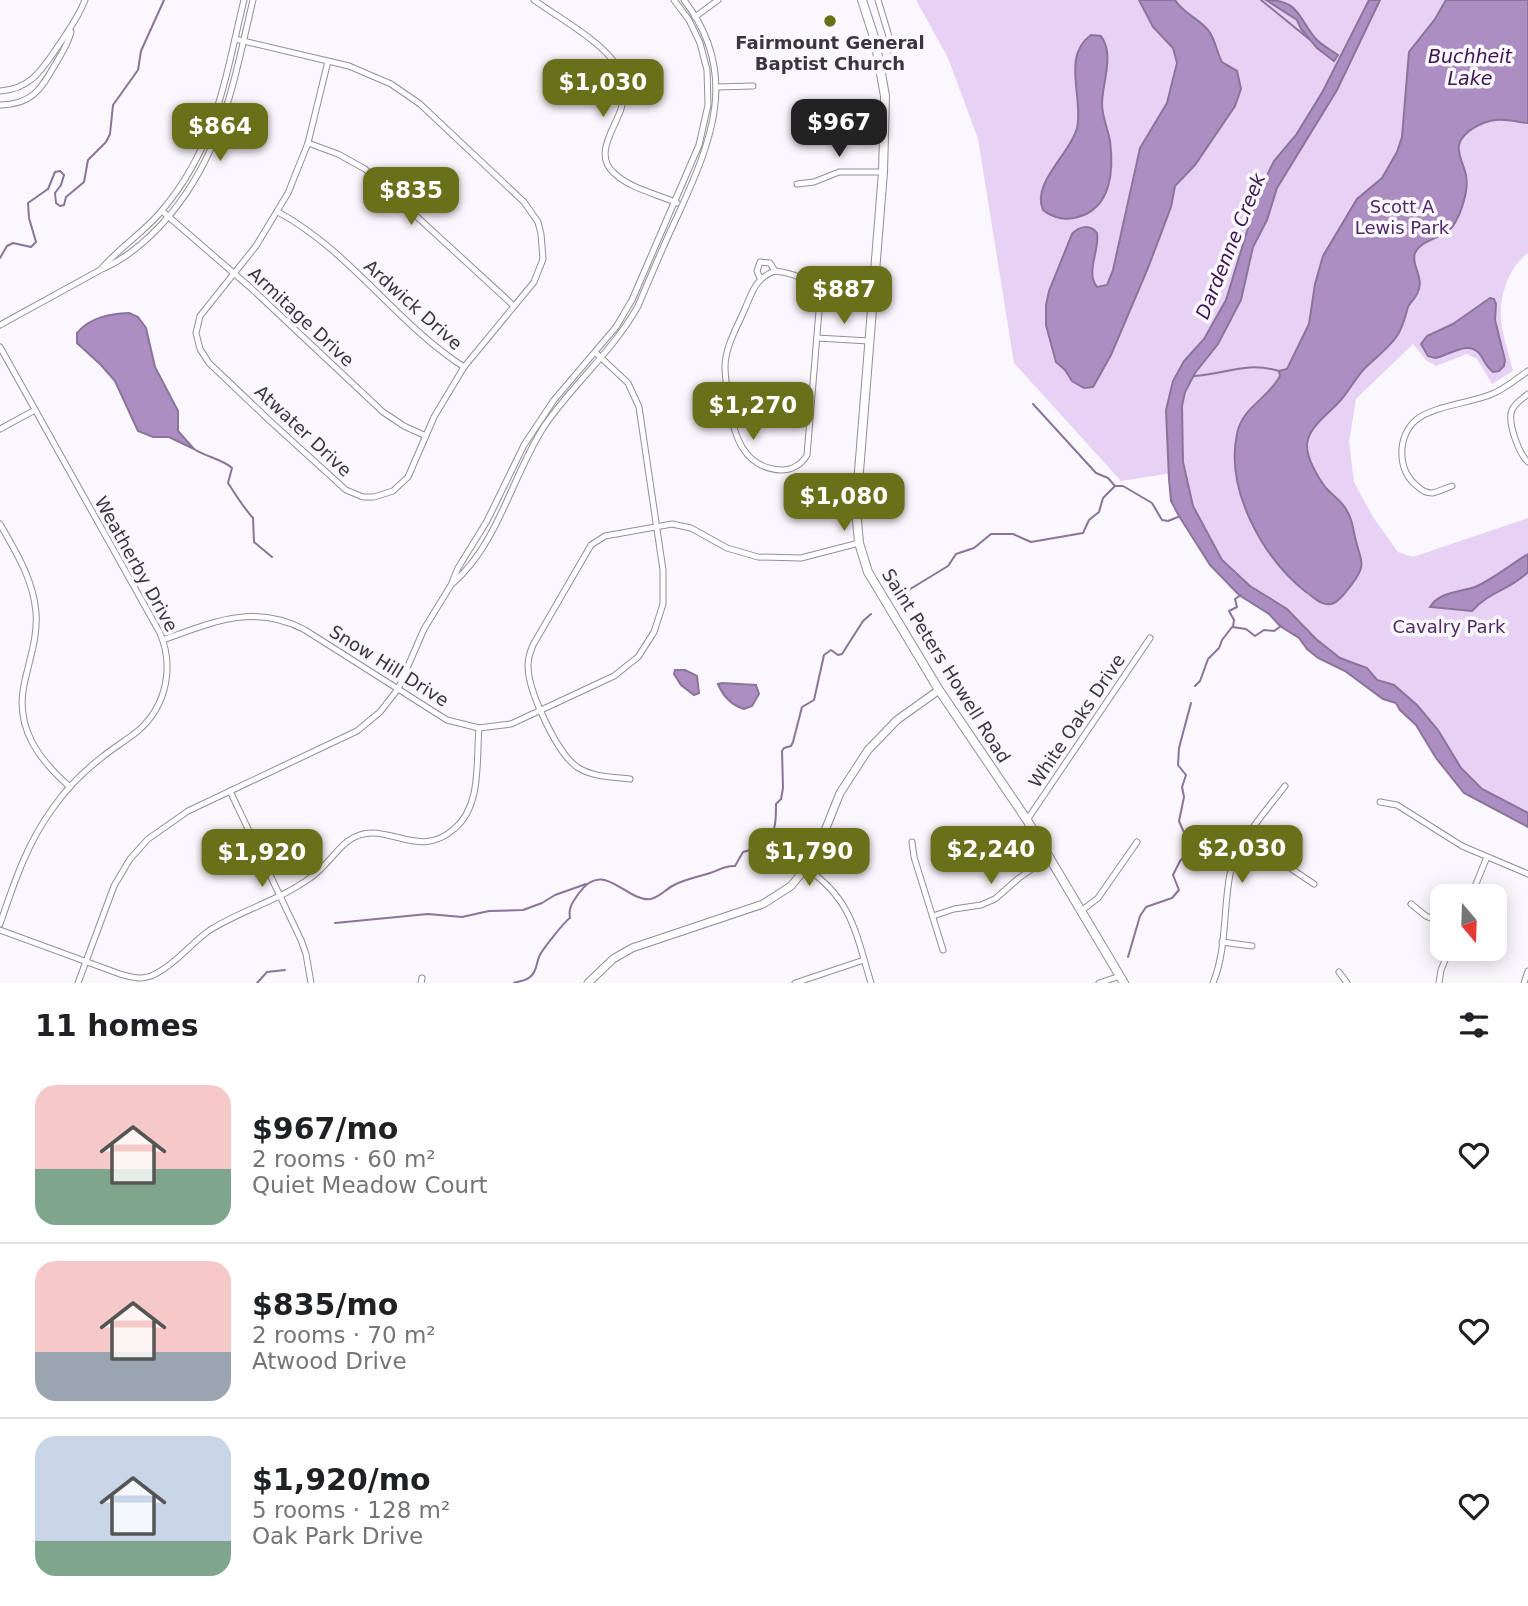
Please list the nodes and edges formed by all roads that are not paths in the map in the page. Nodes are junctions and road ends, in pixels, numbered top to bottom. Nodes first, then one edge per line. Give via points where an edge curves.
1 (85, 0) edge
2 (244, 0) edge
3 (253, 0) edge
4 (534, 0) edge
5 (674, 0) edge
6 (684, 0) edge
7 (718, 0) edge
8 (862, 0) edge
9 (878, 0) edge
10 (696, 16) junction
11 (689, 20) junction
12 (71, 29) junction
13 (235, 39) junction
14 (243, 41) junction
15 (328, 61) junction
16 (898, 66) dead end
17 (753, 86) dead end
18 (717, 87) junction
19 (709, 88) junction
20 (0, 91) edge
21 (0, 104) edge
22 (211, 130) junction
23 (219, 133) junction
24 (308, 144) junction
25 (883, 172) junction
26 (797, 184) dead end
27 (674, 202) junction
28 (682, 205) junction
29 (162, 211) junction
30 (278, 212) junction
31 (168, 216) junction
32 (102, 269) junction
33 (775, 271) junction
34 (234, 275) junction
35 (760, 278) junction
36 (811, 283) junction
37 (820, 298) junction
38 (514, 306) junction
39 (0, 325) edge
40 (817, 338) junction
41 (869, 341) junction
42 (0, 346) edge
43 (596, 353) junction
44 (602, 358) junction
45 (464, 367) junction
46 (1528, 371) edge
47 (1528, 394) edge
48 (35, 410) junction
49 (0, 429) edge
50 (426, 436) junction
51 (524, 445) junction
52 (531, 449) junction
53 (1528, 462) edge
54 (1452, 486) dead end
55 (0, 524) edge
56 (658, 526) junction
57 (859, 543) junction
58 (451, 585) junction
59 (1150, 638) dead end
60 (163, 640) junction
61 (398, 689) junction
62 (939, 690) junction
63 (542, 711) junction
64 (479, 728) junction
65 (630, 779) dead end
66 (1285, 786) dead end
67 (70, 787) junction
68 (230, 791) junction
69 (1380, 802) dead end
70 (1027, 820) junction
71 (1247, 839) junction
72 (912, 842) dead end
73 (1137, 842) dead end
74 (1049, 857) junction
75 (1487, 858) junction
76 (807, 869) junction
77 (1528, 874) edge
78 (1314, 884) dead end
79 (1476, 884) edge
80 (279, 895) junction
81 (1411, 904) dead end
82 (1081, 911) junction
83 (933, 916) junction
84 (1430, 918) edge
85 (0, 924) edge
86 (0, 930) edge
87 (1222, 942) junction
88 (1252, 946) dead end
89 (943, 950) dead end
90 (864, 960) junction
91 (1444, 961) edge
92 (85, 962) junction
93 (1528, 971) edge
94 (1339, 972) dead end
95 (1122, 980) edge
96 (78, 983) edge
97 (311, 983) edge
98 (588, 983) edge
99 (795, 983) edge
100 (871, 983) edge
101 (1099, 983) edge
102 (1213, 983) edge
103 (1347, 983) edge
104 (1439, 983) edge
105 (1524, 983) edge

1 - 12 street
2 - 13 street
3 - 14 street
4 - 27 street via 606,52 620,72 622,108 606,145 609,168
5 - 11 street
6 - 10 street
7 - 10 street
8 - 25 main road, Saint Peters Howell Road via 885,96
9 - 16 street
10 - 11 street
10 - 18 street via 711,53
11 - 19 street via 704,57
12 - 20 street via 38,75 24,85
12 - 21 street via 42,89 22,101
13 - 14 street, Atwater Drive
13 - 22 street
14 - 15 street, Atwater Drive
14 - 23 street
15 - 24 street, Atwater Drive
15 - 38 street, Atwater Drive via 364,71 407,94 532,211 541,234 542,259 534,282
17 - 18 street
18 - 19 street
18 - 28 street via 707,146
19 - 27 street via 703,133
22 - 23 street
22 - 29 street via 188,175
23 - 31 street via 199,174
24 - 30 street, Atwater Drive
24 - 38 street via 365,169
25 - 26 street via 839,172
25 - 41 main road, Saint Peters Howell Road
27 - 28 street
27 - 43 street via 632,300
28 - 44 street via 638,306
29 - 31 street, Armitage Drive
29 - 32 street
30 - 34 street, Atwater Drive
30 - 45 street, Ardwick Drive via 312,232
31 - 32 street via 129,254
31 - 34 street, Armitage Drive
32 - 39 street
33 - 35 street
33 - 35 street via 770,263 760,262
33 - 36 street
34 - 50 street, Armitage Drive via 383,412
34 - 50 street, Atwater Drive via 200,316 196,332 200,349 214,368 346,490 363,497 393,491 408,477
35 - 40 street via 727,350 725,366 734,430 740,446 758,463 788,469 807,455
36 - 37 street
36 - 37 street via 827,280 829,288
37 - 40 street
38 - 45 street, Atwater Drive
40 - 41 street
41 - 57 main road, Saint Peters Howell Road via 856,509
42 - 48 street, Weatherby Drive
43 - 44 street, Snow Hill Drive
43 - 51 street via 554,400
44 - 52 street via 556,410
44 - 56 street, Snow Hill Drive via 628,383 639,407
45 - 50 street, Atwater Drive
46 - 54 street via 1492,394 1422,416 1409,429 1402,459 1414,483 1433,493
47 - 53 street via 1516,403 1511,419
48 - 49 street
48 - 60 street, Weatherby Drive
51 - 52 street
51 - 58 street
52 - 58 street via 481,548
55 - 67 street via 26,572 36,612 33,654 22,699 26,727 44,763
56 - 57 street via 681,524 727,548 773,559 801,558
56 - 63 street, Snow Hill Drive via 665,587 654,632 638,657 614,676
56 - 63 street via 606,536 584,553 529,655 531,685
57 - 62 main road, Saint Peters Howell Road via 868,572
58 - 61 street via 424,629
59 - 70 street, White Oaks Drive
60 - 61 street, Snow Hill Drive via 231,617 284,621
60 - 67 street, Weatherby Drive via 167,673 157,708 142,728
61 - 64 street, Snow Hill Drive via 447,720
61 - 68 street via 380,712 357,730
62 - 70 main road, Saint Peters Howell Road
62 - 76 street via 897,720 864,756 840,793
63 - 64 street, Snow Hill Drive via 511,724
63 - 65 street via 573,764 597,775
64 - 80 street via 472,805 455,829 420,842 375,832 360,835 345,843 309,879
66 - 71 street
67 - 85 street, Weatherby Drive via 31,844
68 - 80 street
68 - 92 street via 170,822 140,848 114,886
69 - 75 street via 1397,805
70 - 74 main road, Saint Peters Howell Road
71 - 78 street
71 - 87 street via 1230,874
72 - 83 street
73 - 82 street via 1098,898
74 - 82 main road, Saint Peters Howell Road
74 - 83 street via 995,900
75 - 77 street
75 - 79 street
76 - 90 street via 832,888 844,905
76 - 98 street via 773,899 632,948
80 - 92 street via 219,925 148,978
80 - 97 street via 306,954
81 - 84 street
82 - 95 main road, Saint Peters Howell Road
83 - 89 street
86 - 92 street
87 - 88 street
87 - 102 street
90 - 99 street
90 - 100 street
91 - 104 street
92 - 96 street
93 - 105 street
94 - 103 street
95 - 101 street

